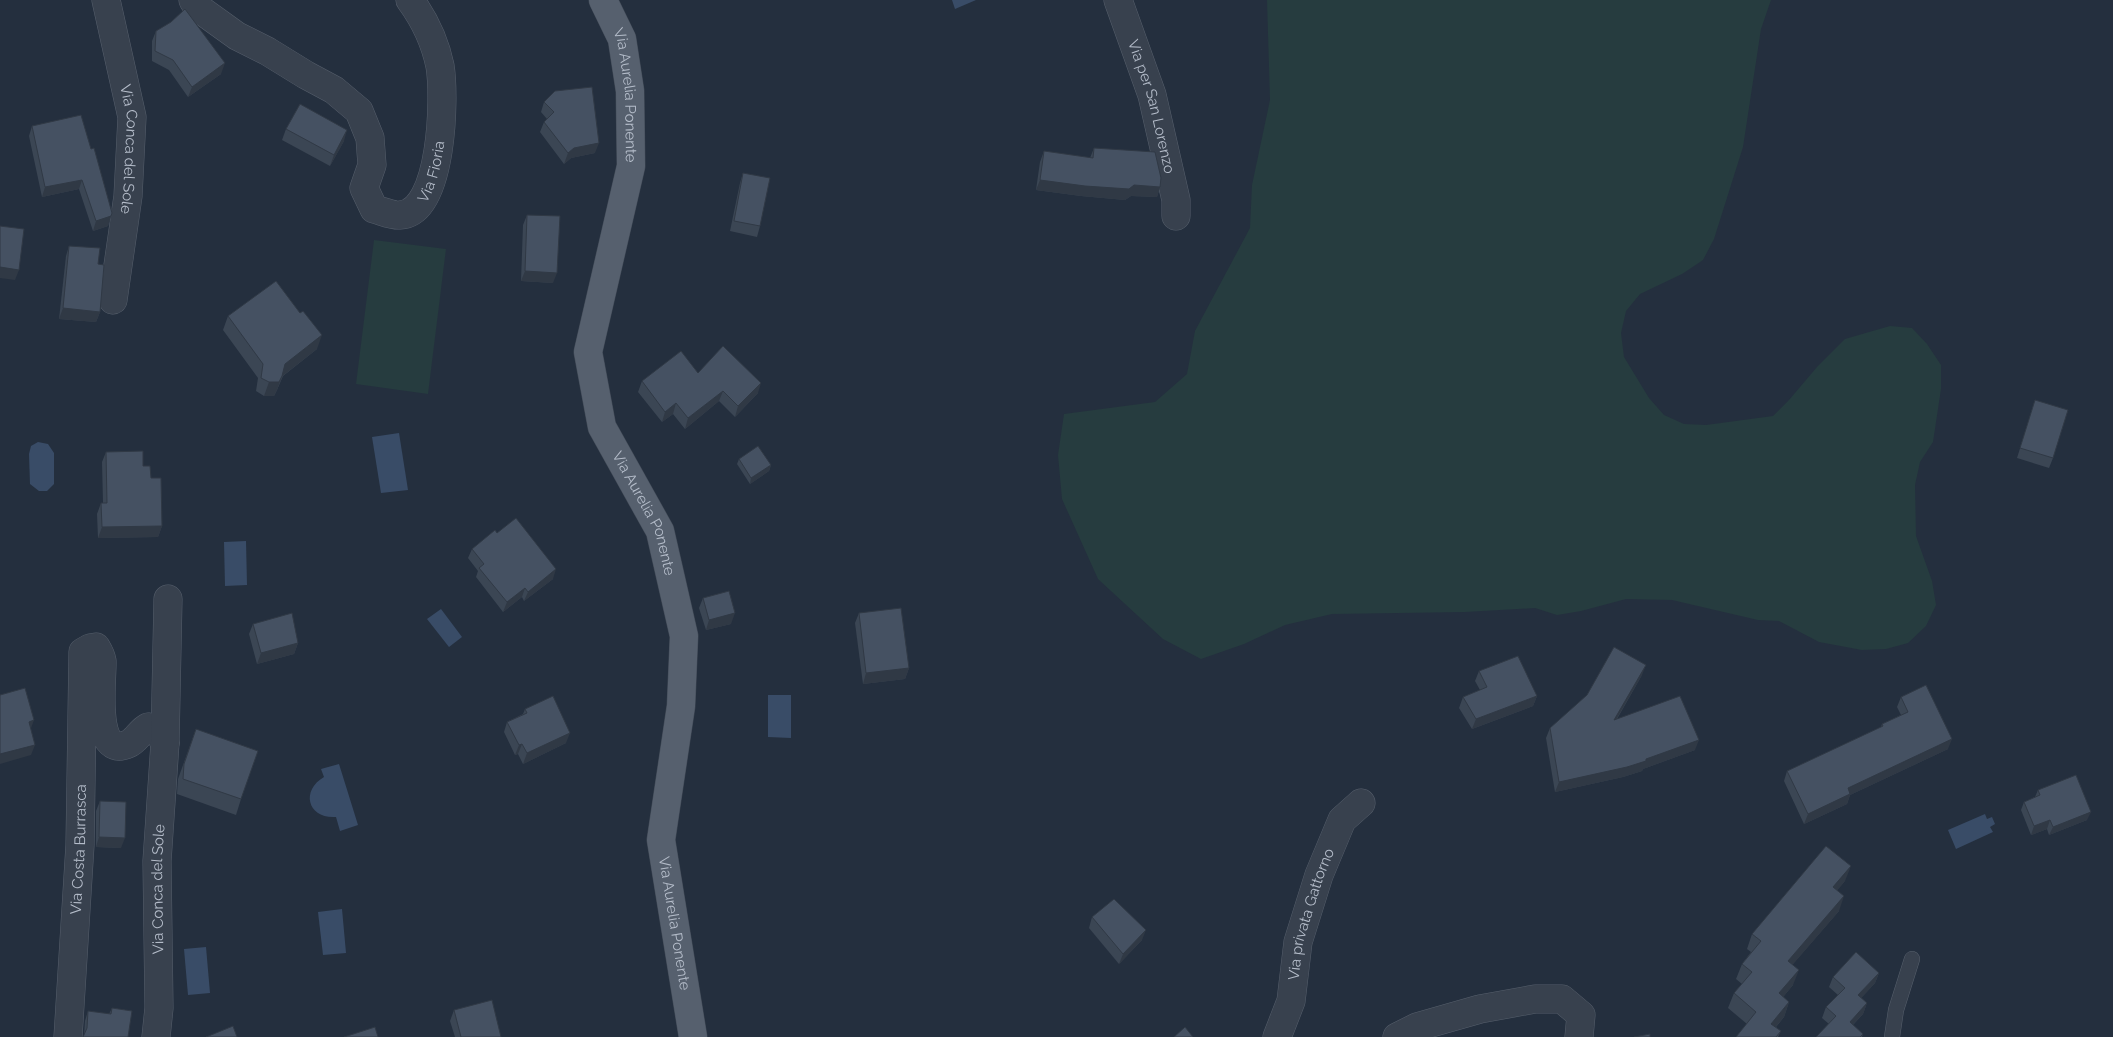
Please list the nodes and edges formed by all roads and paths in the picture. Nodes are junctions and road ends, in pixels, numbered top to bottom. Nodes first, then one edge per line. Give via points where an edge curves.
1 (106, 0) edge
2 (193, 0) edge
3 (410, 0) edge
4 (603, 0) edge
5 (1118, 0) edge
6 (1176, 216) dead end
7 (113, 300) dead end
8 (168, 599) dead end
9 (166, 744) junction
10 (1361, 803) dead end
11 (1912, 959) dead end
12 (68, 1037) edge
13 (156, 1037) edge
14 (693, 1037) edge
15 (1277, 1037) edge
16 (1397, 1037) edge
17 (1579, 1037) edge
18 (1892, 1037) edge

1 - 7 street, Via Conca del Sole via 132,118 128,196
2 - 3 street, Via Fioria via 198,8 237,36 334,90 359,111 370,138 372,165 364,188 374,209 400,215 417,209 430,185 443,110 440,65 424,19
4 - 14 main road, Via Aurelia Ponente via 622,39 630,91 630,166 588,352 602,427 660,531 684,636 681,706 661,840
5 - 6 street, Via per San Lorenzo via 1152,95 1176,200
8 - 9 street, Via Conca del Sole
9 - 12 street, Via Costa Burrasca via 152,727 143,729 126,745 118,746 108,741 100,704 100,653 96,647 83,652 80,845
9 - 13 street, Via Conca del Sole via 157,861 159,1008
10 - 15 street, Via privata Gattorno via 1342,820 1319,875 1298,942 1291,1001
11 - 18 lane via 1896,1010
16 - 17 street via 1416,1027 1480,1009 1535,999 1562,999 1581,1015

